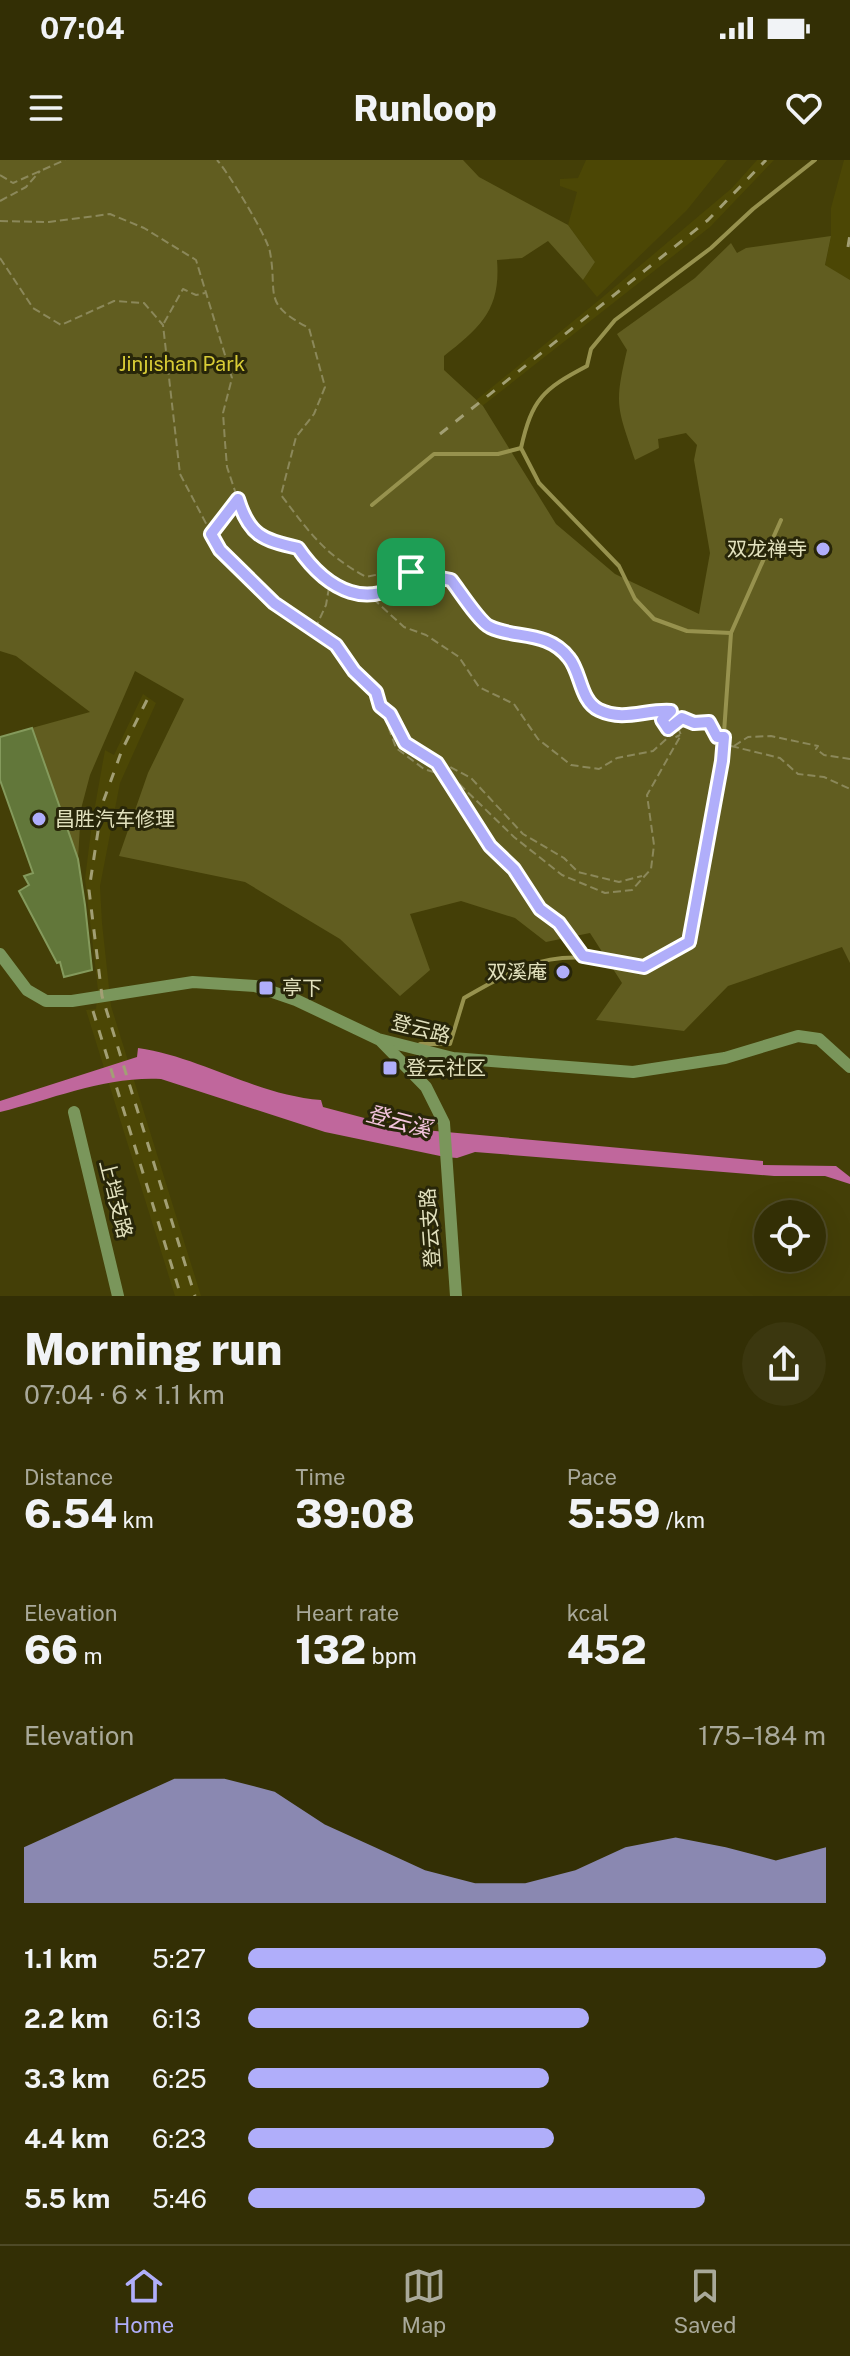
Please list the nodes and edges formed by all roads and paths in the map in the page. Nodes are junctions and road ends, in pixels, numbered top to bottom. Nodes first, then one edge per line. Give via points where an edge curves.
1 (65, 160) edge
2 (217, 160) edge
3 (815, 160) edge
4 (42, 169) junction
5 (0, 175) edge
6 (0, 201) edge
7 (0, 221) edge
8 (0, 258) edge
9 (206, 293) junction
10 (163, 325) junction
11 (521, 448) junction
12 (238, 499) junction
13 (372, 505) dead end
14 (781, 520) dead end
15 (211, 534) junction
16 (411, 572) junction
17 (330, 582) junction
18 (369, 595) junction
19 (314, 630) junction
20 (731, 633) junction
21 (380, 706) junction
22 (671, 711) junction
23 (668, 729) junction
24 (672, 734) junction
25 (681, 735) junction
26 (724, 737) junction
27 (733, 747) junction
28 (850, 759) edge
29 (437, 763) junction
30 (850, 789) edge
31 (644, 875) junction
32 (0, 954) edge
33 (583, 956) junction
34 (378, 1039) junction
35 (819, 1039) junction
36 (402, 1047) junction
37 (850, 1056) edge
38 (850, 1067) edge
39 (74, 1112) dead end
40 (118, 1296) edge
41 (456, 1296) edge

1 - 4 path
2 - 16 path via 270,251 270,286 284,315 309,328 325,387 314,414 296,437 281,495 332,558 366,577
3 - 11 lane via 615,320 591,349 587,366 548,386 529,414
4 - 5 path via 13,183
4 - 6 path via 26,187
7 - 9 path via 49,222 110,214 196,260
8 - 10 path via 33,308 61,325 114,301 144,303
9 - 10 path via 183,289
9 - 12 path via 232,378 223,413 227,467
10 - 15 path via 180,474
11 - 13 lane via 498,454 434,454
11 - 20 lane via 539,483 619,566 635,599 654,619 687,631
12 - 15 path
12 - 17 path via 246,524 268,542 298,548 315,573
14 - 20 lane
15 - 19 path via 220,550 274,603
16 - 18 path via 398,587
16 - 22 path via 451,580 488,627 545,640 569,658 596,709 624,717
17 - 18 path
17 - 19 path
18 - 24 path via 404,627 459,657 479,687 514,704 538,739 571,765 599,769 617,758 653,751
19 - 21 path via 336,645 376,692
20 - 26 lane
21 - 29 path via 405,743
21 - 31 path via 396,748 424,769 453,778 562,875 605,893 632,890
22 - 23 path via 662,720
22 - 25 path
23 - 24 path
23 - 26 path via 682,718 709,722 717,737
24 - 25 path
25 - 31 path via 647,795 654,845 651,869
26 - 27 path
26 - 33 lane via 715,817 689,942 644,967
27 - 28 path via 748,737 794,738 818,746 824,755
27 - 30 path via 780,758 798,774 824,777
29 - 31 path via 471,778 523,834 578,872 619,882
29 - 33 path via 490,846
32 - 34 street, 登云路 via 27,990 46,1001 193,982 238,984 296,1000
33 - 36 lane via 528,963 464,998 450,1044
34 - 36 street, 登云路
34 - 41 street, 登云支路 via 426,1087 446,1132
35 - 36 street, 登云路 via 791,1037 725,1058 621,1072 453,1058
35 - 37 street, 登云路
35 - 38 street
39 - 40 street, 上垱支路

